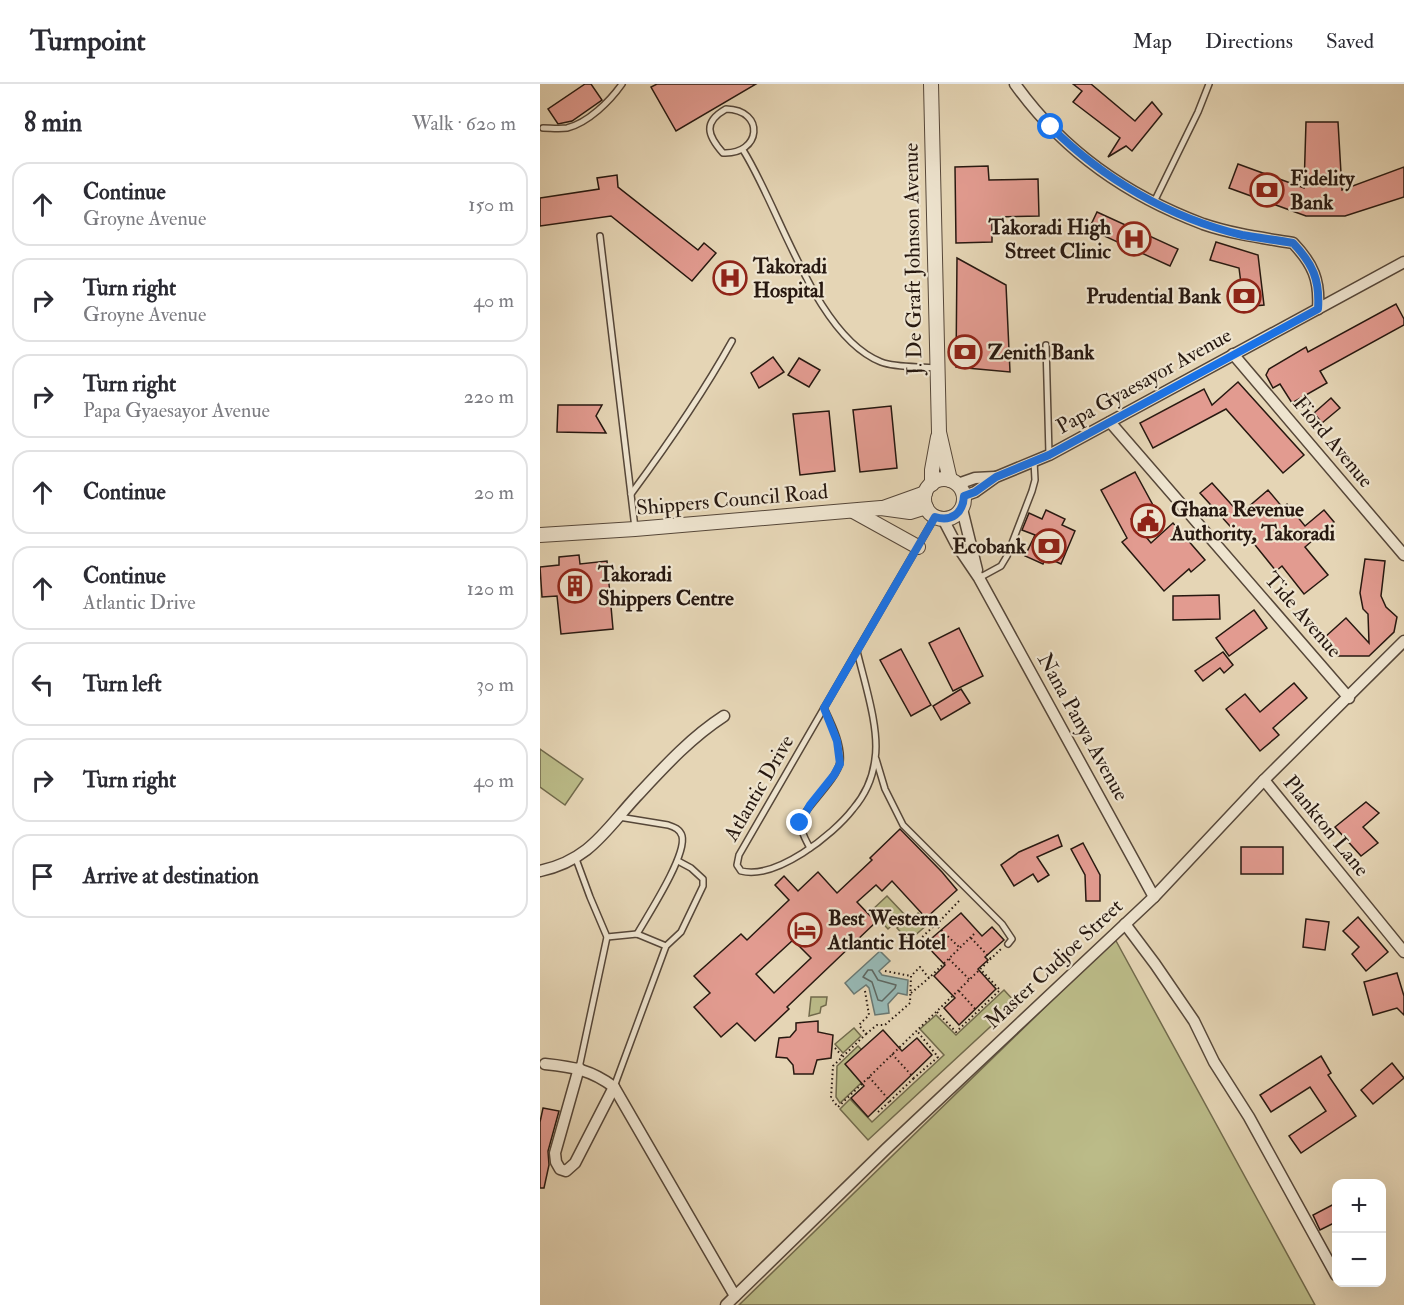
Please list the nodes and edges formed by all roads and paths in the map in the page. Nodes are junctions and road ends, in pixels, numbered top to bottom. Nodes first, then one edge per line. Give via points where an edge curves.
1 (622, 84) edge
2 (931, 84) edge
3 (1015, 84) edge
4 (1209, 84) edge
5 (543, 128) dead end
6 (743, 150) junction
7 (1154, 202) junction
8 (600, 237) dead end
9 (1404, 262) edge
10 (1318, 309) junction
11 (732, 340) dead end
12 (1046, 345) dead end
13 (1233, 354) junction
14 (936, 368) junction
15 (1110, 422) junction
16 (939, 432) junction
17 (1049, 455) junction
18 (1034, 461) junction
19 (928, 488) junction
20 (959, 492) junction
21 (631, 494) junction
22 (881, 508) junction
23 (851, 510) junction
24 (935, 514) junction
25 (635, 529) junction
26 (540, 535) edge
27 (918, 547) junction
28 (1404, 555) edge
29 (979, 577) junction
30 (1403, 641) edge
31 (857, 651) junction
32 (1349, 698) junction
33 (824, 708) junction
34 (724, 716) dead end
35 (876, 758) junction
36 (1264, 780) junction
37 (619, 817) junction
38 (810, 848) junction
39 (576, 859) junction
40 (678, 861) junction
41 (540, 871) edge
42 (1154, 897) junction
43 (959, 901) dead end
44 (1125, 924) junction
45 (936, 925) junction
46 (976, 932) dead end
47 (637, 934) junction
48 (607, 937) junction
49 (971, 938) junction
50 (920, 940) dead end
51 (1006, 945) joint
52 (666, 946) junction
53 (960, 948) junction
54 (1404, 952) edge
55 (949, 959) junction
56 (991, 959) junction
57 (981, 969) junction
58 (885, 971) dead end
59 (911, 976) junction
60 (929, 978) junction
61 (970, 980) junction
62 (865, 991) dead end
63 (959, 991) junction
64 (911, 993) junction
65 (978, 1011) junction
66 (937, 1012) junction
67 (916, 1031) junction
68 (866, 1034) junction
69 (835, 1048) dead end
70 (892, 1054) junction
71 (843, 1057) junction
72 (545, 1064) dead end
73 (579, 1068) junction
74 (869, 1077) junction
75 (914, 1078) junction
76 (614, 1087) junction
77 (890, 1101) junction
78 (878, 1112) dead end
79 (1332, 1268) edge
80 (735, 1296) junction
81 (726, 1305) edge

1 - 5 lane via 584,121 567,128
2 - 14 street, J. De Graft Johnson Avenue
3 - 7 street via 1072,148 1122,185
4 - 7 lane
6 - 6 lane via 752,141 754,128 749,116 739,109 726,109 715,115 709,127 711,139 723,153
6 - 14 lane via 824,308 841,333 883,363
7 - 10 street via 1204,224 1293,243 1317,277
8 - 21 lane
9 - 10 street, Papa Gyaesayor Avenue
10 - 13 street, Papa Gyaesayor Avenue
11 - 21 lane via 700,397
12 - 17 lane
13 - 15 street, Papa Gyaesayor Avenue
13 - 28 street, Fiord Avenue
14 - 16 street, J. De Graft Johnson Avenue
15 - 17 street, Papa Gyaesayor Avenue
15 - 32 street, Tide Avenue
16 - 19 street, J. De Graft Johnson Avenue
16 - 20 street, J. De Graft Johnson Avenue
17 - 18 street, Papa Gyaesayor Avenue
18 - 20 street, Papa Gyaesayor Avenue via 996,477 975,492
18 - 29 lane via 1032,491 1007,556 1001,566
19 - 20 street via 940,479
19 - 22 street
19 - 24 street, J. De Graft Johnson Avenue
20 - 24 street via 954,516
20 - 29 street, Nana Panya Avenue
21 - 25 lane
22 - 23 street, Shippers Council Road
22 - 24 street, Shippers Council Road
23 - 25 street, Shippers Council Road
23 - 27 street
24 - 27 lane, Atlantic Drive
24 - 29 street, Nana Panya Avenue
25 - 26 street, Shippers Council Road
27 - 31 lane, Atlantic Drive
29 - 42 street, Nana Panya Avenue
30 - 32 street, Master Cudjoe Street
31 - 33 lane, Atlantic Drive
31 - 35 lane, Atlantic Drive via 876,736
32 - 36 street, Master Cudjoe Street
33 - 38 lane via 837,741 840,764 800,823
33 - 38 lane, Atlantic Drive via 739,855 737,865 741,871 752,874 791,861
34 - 37 street via 665,765
35 - 38 lane, Atlantic Drive via 870,781 853,809
35 - 51 lane via 885,789 903,825 1002,924 1012,939
36 - 42 street, Master Cudjoe Street
36 - 54 street, Plankton Lane
37 - 39 street
37 - 40 lane via 676,828 682,837
39 - 41 street
39 - 48 lane
40 - 47 lane
40 - 52 lane via 699,873 703,886 681,932
42 - 44 street, Master Cudjoe Street
43 - 45 path
44 - 79 street via 1194,1021
44 - 80 street, Master Cudjoe Street
45 - 50 path
45 - 53 path
46 - 49 path
47 - 48 lane
47 - 52 lane
48 - 73 lane
49 - 53 path
49 - 56 path
51 - 56 path
52 - 76 lane
53 - 55 path
55 - 60 path
55 - 61 path
56 - 57 path
57 - 61 path
57 - 65 path via 1000,990
58 - 59 path
59 - 60 path via 920,967
59 - 64 path
60 - 64 path
61 - 63 path
62 - 68 path via 869,1015 859,1025
63 - 65 path
63 - 66 path
64 - 68 path via 910,1003 894,1018
65 - 66 path via 956,1032
66 - 67 path
67 - 70 path
67 - 75 path via 938,1057
68 - 71 path
69 - 71 path
70 - 74 path
70 - 75 path
71 - 74 path via 832,1066 831,1098 838,1107
72 - 73 street
73 - 76 street
73 - 76 street via 555,1153 560,1169 566,1171 575,1163
74 - 77 path
75 - 77 path
76 - 80 street
77 - 78 path
80 - 81 street, Master Cudjoe Street

